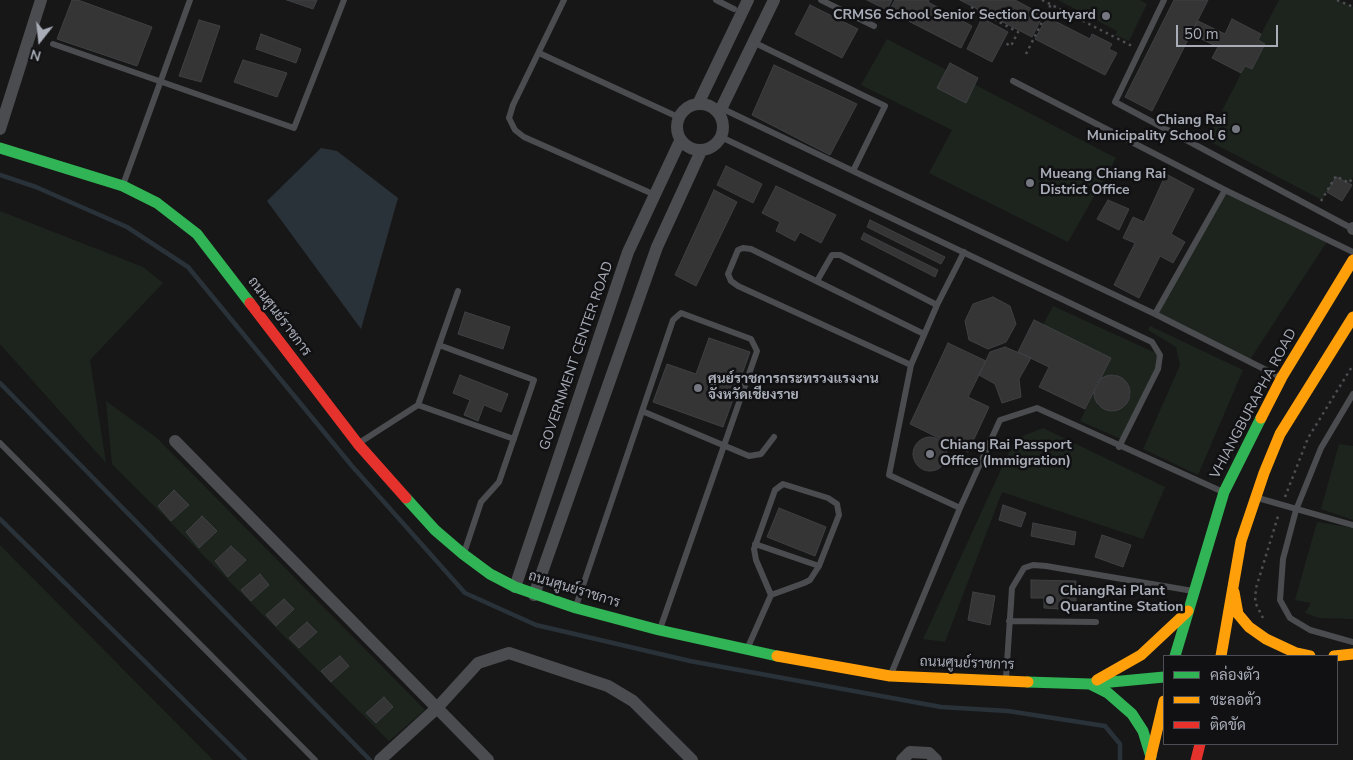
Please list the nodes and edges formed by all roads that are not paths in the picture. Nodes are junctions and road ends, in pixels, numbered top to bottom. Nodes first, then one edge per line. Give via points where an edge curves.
1 (41, 0) edge
2 (190, 0) edge
3 (344, 0) edge
4 (564, 0) edge
5 (716, 0) edge
6 (748, 0) edge
7 (774, 0) edge
8 (821, 0) edge
9 (1164, 0) edge
10 (734, 9) dead end
11 (874, 26) dead end
12 (754, 42) junction
13 (53, 44) dead end
14 (539, 53) junction
15 (1013, 81) dead end
16 (160, 82) junction
17 (698, 104) junction
18 (720, 110) junction
19 (678, 117) junction
20 (0, 129) edge
21 (721, 137) junction
22 (680, 141) junction
23 (0, 148) edge
24 (701, 151) junction
25 (853, 171) junction
26 (123, 186) junction
27 (1225, 190) junction
28 (653, 194) junction
29 (1353, 229) edge
30 (964, 252) junction
31 (1353, 252) edge
32 (1353, 260) edge
33 (817, 281) junction
34 (458, 291) dead end
35 (937, 305) junction
36 (1155, 314) junction
37 (1353, 317) edge
38 (924, 334) junction
39 (439, 345) junction
40 (911, 364) junction
41 (1282, 378) junction
42 (1353, 394) edge
43 (418, 405) junction
44 (642, 411) junction
45 (774, 437) dead end
46 (514, 439) junction
47 (175, 442) dead end
48 (0, 443) edge
49 (358, 444) junction
50 (723, 446) junction
51 (1120, 447) junction
52 (1224, 492) junction
53 (1254, 500) junction
54 (960, 508) junction
55 (1296, 510) junction
56 (1353, 525) edge
57 (755, 544) junction
58 (463, 554) junction
59 (820, 566) junction
60 (515, 587) junction
61 (1233, 590) junction
62 (1194, 591) junction
63 (534, 595) junction
64 (771, 596) junction
65 (576, 608) junction
66 (1188, 611) junction
67 (1009, 621) junction
68 (1096, 622) dead end
69 (659, 630) junction
70 (1353, 642) edge
71 (747, 650) junction
72 (1353, 654) edge
73 (1175, 655) edge
74 (1221, 655) edge
75 (1305, 655) edge
76 (1338, 656) edge
77 (890, 676) junction
78 (1163, 677) edge
79 (1006, 680) junction
80 (1090, 684) junction
81 (1163, 705) edge
82 (437, 708) junction
83 (1201, 745) edge
84 (1151, 758) edge
85 (315, 760) edge
86 (380, 760) edge
87 (488, 760) edge
88 (692, 760) edge
89 (902, 760) edge
90 (936, 760) edge
91 (1196, 760) edge

1 - 20 street
2 - 16 lane
3 - 16 lane via 294,128
4 - 14 lane
5 - 10 lane
6 - 17 street
7 - 12 street
8 - 11 lane
9 - 29 lane via 1115,102
12 - 18 street
12 - 25 lane via 885,106
13 - 16 lane
14 - 19 lane
14 - 28 lane via 514,105 510,118 515,130
15 - 27 lane
16 - 26 lane
17 - 18 street
17 - 19 street via 690,106
18 - 21 street
18 - 25 lane
19 - 22 street
21 - 24 street via 713,147
21 - 30 lane
22 - 24 street
22 - 28 street, GOVERNMENT CENTER ROAD
23 - 26 street, ถนนศูนย์ราชการ
24 - 63 street via 657,247
25 - 36 lane
26 - 49 street, ถนนศูนย์ราชการ via 157,203 197,234
27 - 31 lane
27 - 36 lane
28 - 60 street, GOVERNMENT CENTER ROAD via 628,252
30 - 35 lane
30 - 51 lane via 1152,342 1160,355 1158,370
32 - 41 street, VHIANGBURAPHA ROAD
33 - 35 lane via 832,255 840,255
33 - 38 lane
33 - 40 lane via 743,248 738,250 728,274 738,286
34 - 39 lane
35 - 38 lane
36 - 41 lane
37 - 53 street via 1280,434
38 - 40 lane
39 - 43 lane
39 - 46 lane via 534,380
40 - 54 lane via 889,474
41 - 52 street, VHIANGBURAPHA ROAD
42 - 55 lane via 1321,448
43 - 46 lane
43 - 49 lane
44 - 50 lane
44 - 50 lane via 673,320 681,313 751,339 757,351
44 - 65 lane
45 - 50 lane via 767,450 756,456
46 - 58 lane via 499,482 481,502
47 - 82 street
48 - 85 lane
49 - 58 street, ถนนศูนย์ราชการ via 436,530
50 - 69 lane
51 - 52 lane
51 - 54 lane via 1037,408 1000,420
52 - 53 street via 1225,502 1236,512
52 - 62 street, VHIANGBURAPHA ROAD
53 - 55 lane
53 - 61 street via 1241,541
54 - 77 lane
55 - 56 lane
55 - 70 lane via 1283,559 1280,600 1290,618 1310,630
57 - 59 lane
57 - 59 lane via 778,486 789,485 828,498 837,504 839,515
57 - 64 lane via 756,560
58 - 60 street, ถนนศูนย์ราชการ
59 - 64 lane via 810,580
60 - 63 street, ถนนศูนย์ราชการ
61 - 74 street
61 - 75 street via 1238,614 1249,627
62 - 66 street, VHIANGBURAPHA ROAD
62 - 67 lane via 1034,565 1024,568 1012,588
63 - 65 street, ถนนศูนย์ราชการ
64 - 71 lane
65 - 69 street, ถนนศูนย์ราชการ
66 - 73 street, VHIANGBURAPHA ROAD
66 - 80 street via 1141,655
67 - 68 lane
67 - 79 lane
69 - 71 street, ถนนศูนย์ราชการ
71 - 77 street, ถนนศูนย์ราชการ
72 - 76 street
77 - 79 street, ถนนศูนย์ราชการ
78 - 80 street, ถนนศูนย์ราชการ
79 - 80 street, ถนนศูนย์ราชการ
80 - 84 street via 1108,693 1132,714 1144,731
81 - 84 street
82 - 86 street
82 - 87 street
82 - 88 street via 478,663 509,653 608,686 633,700
83 - 91 street
89 - 90 street via 910,752 929,753

